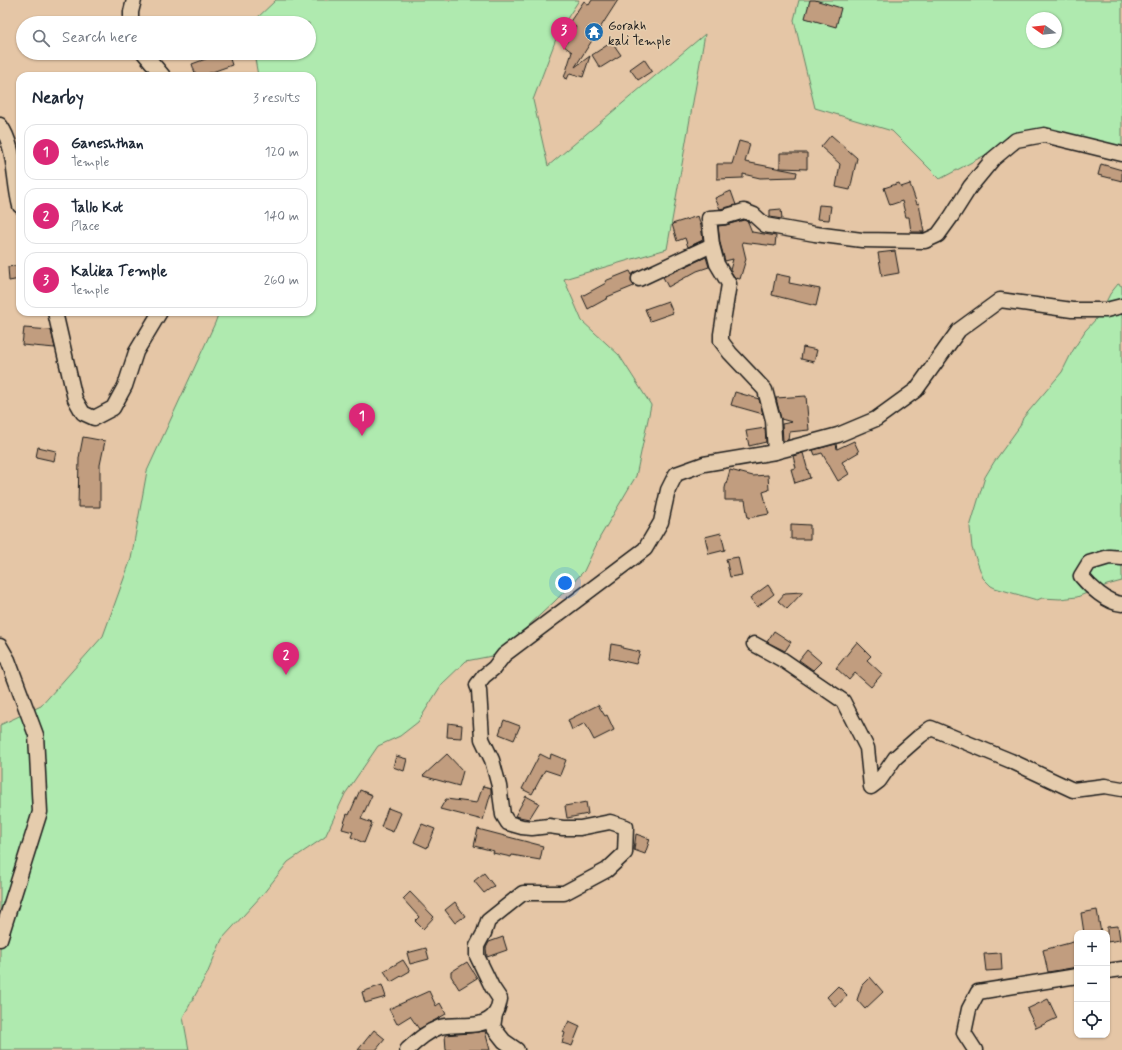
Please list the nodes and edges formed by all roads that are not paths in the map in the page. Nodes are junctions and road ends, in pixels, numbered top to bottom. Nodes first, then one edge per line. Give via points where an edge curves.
1 (134, 0) edge
2 (131, 16) edge
3 (150, 60) edge
4 (161, 72) edge
5 (0, 125) edge
6 (1122, 154) edge
7 (16, 193) edge
8 (712, 245) junction
9 (639, 279) dead end
10 (1122, 306) edge
11 (55, 316) edge
12 (158, 316) edge
13 (774, 452) junction
14 (1122, 558) edge
15 (1122, 604) edge
16 (754, 644) dead end
17 (0, 646) edge
18 (1122, 789) edge
19 (0, 939) edge
20 (1122, 969) edge
21 (1110, 971) edge
22 (1074, 976) edge
23 (495, 1014) junction
24 (407, 1050) edge
25 (516, 1050) edge
26 (975, 1050) edge

1 - 2 street
3 - 4 street
5 - 7 street via 5,132 11,154
6 - 8 street via 1044,135 1016,140 993,159 938,235 925,240 862,240 815,234 765,225 754,215 744,211 709,218
8 - 9 street
8 - 13 street via 717,264 729,284 721,341 765,390 773,420
10 - 13 street via 1106,310 1072,310 1000,300 959,330 916,390 876,419 838,435
11 - 12 street via 75,399 83,413 94,418 113,408 125,386 136,352
13 - 23 street via 704,464 676,474 668,490 661,522 644,549 504,655 477,685 482,739 492,760 503,815 508,823 532,828 580,828 610,822 626,827 625,853 607,870 564,893 523,893 488,921 477,946 477,956 500,999
14 - 15 street via 1109,557 1089,563 1081,576 1093,590 1117,604
16 - 18 street via 789,664 843,701 867,748 871,787 879,781 895,758 931,728 1073,790 1105,786
17 - 19 street via 8,660 36,735 40,812
20 - 21 street
22 - 26 street via 978,992 969,1010 964,1033
23 - 24 street via 471,1025 441,1027 425,1034
23 - 25 street via 493,1027 504,1041

